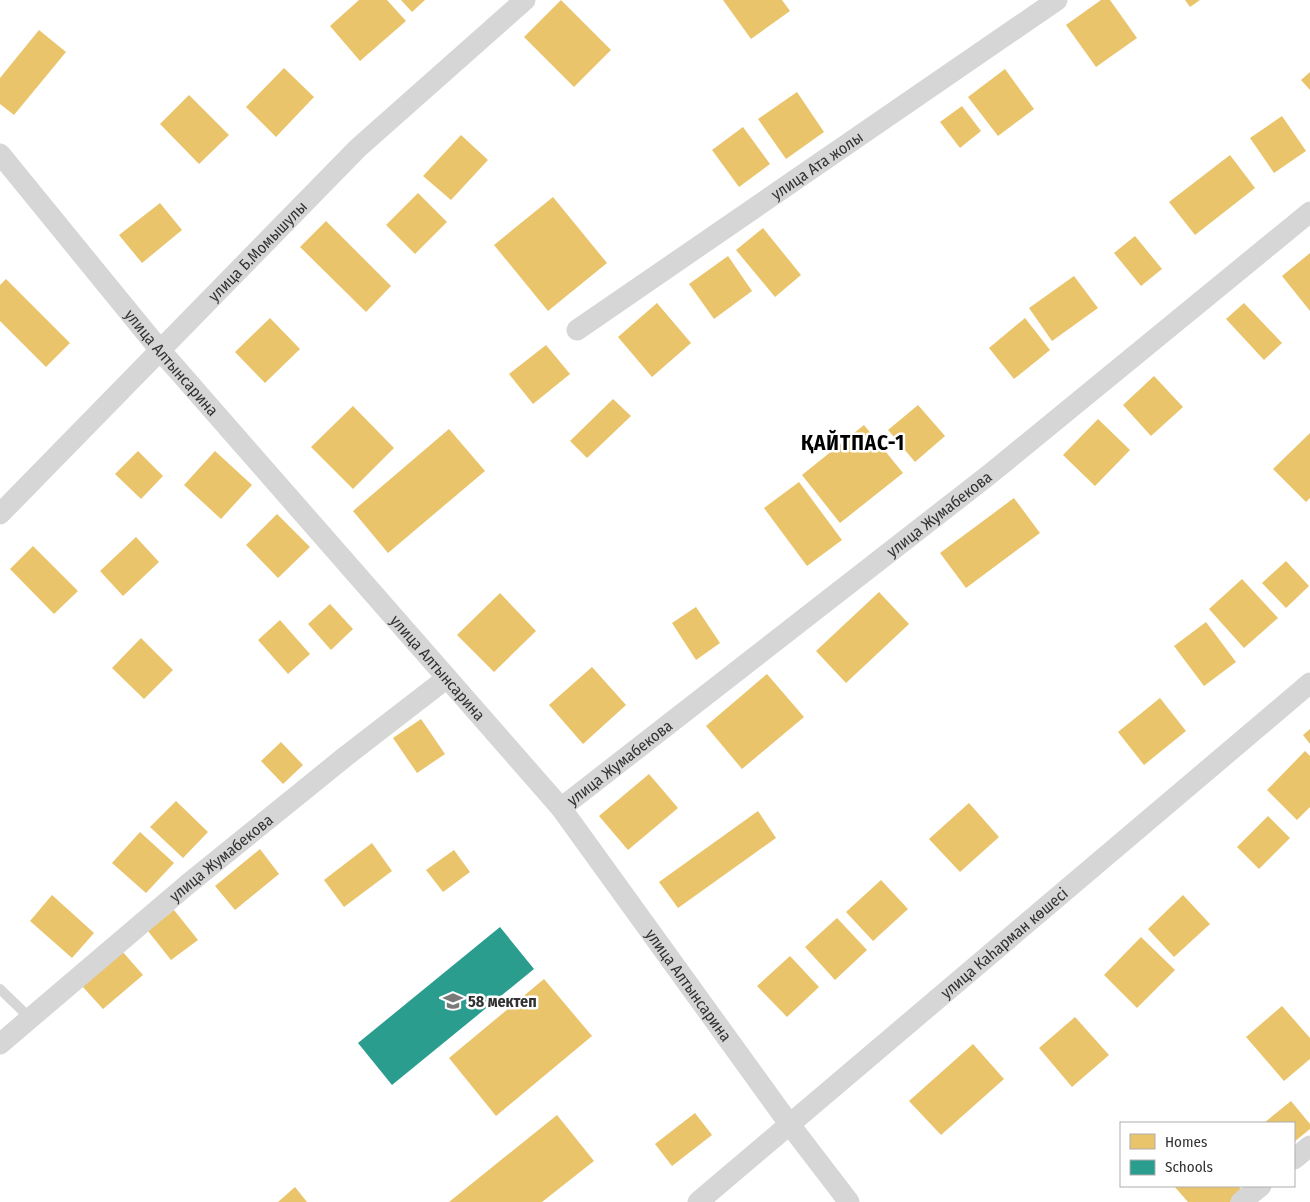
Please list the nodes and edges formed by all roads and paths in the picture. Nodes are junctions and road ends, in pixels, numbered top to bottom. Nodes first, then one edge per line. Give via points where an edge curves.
1 (524, 0) edge
2 (1057, 0) edge
3 (0, 154) edge
4 (1310, 212) edge
5 (577, 330) dead end
6 (160, 350) junction
7 (0, 514) edge
8 (447, 678) junction
9 (1310, 683) edge
10 (561, 808) junction
11 (0, 989) edge
12 (30, 1018) junction
13 (0, 1044) edge
14 (790, 1125) junction
15 (1310, 1146) edge
16 (1295, 1159) edge
17 (1260, 1187) edge
18 (698, 1202) edge
19 (849, 1202) edge
20 (1241, 1202) edge

1 - 6 street, улица Б.Момышулы via 358,148
2 - 5 street, улица Ата жолы
3 - 6 street, улица Алтынсарина
4 - 10 street, улица Жумабекова via 990,474
6 - 7 street, улица Б.Момышулы
6 - 8 street, улица Алтынсарина
8 - 10 street, улица Алтынсарина
8 - 12 street, улица Жумабекова via 188,884
9 - 14 street, улица Каһарман көшесі
10 - 14 street, улица Алтынсарина
11 - 12 lane
12 - 13 street, улица Жумабекова
14 - 18 street, улица Каһарман көшесі
14 - 19 street, улица Алтынсарина
15 - 16 street
17 - 20 street

